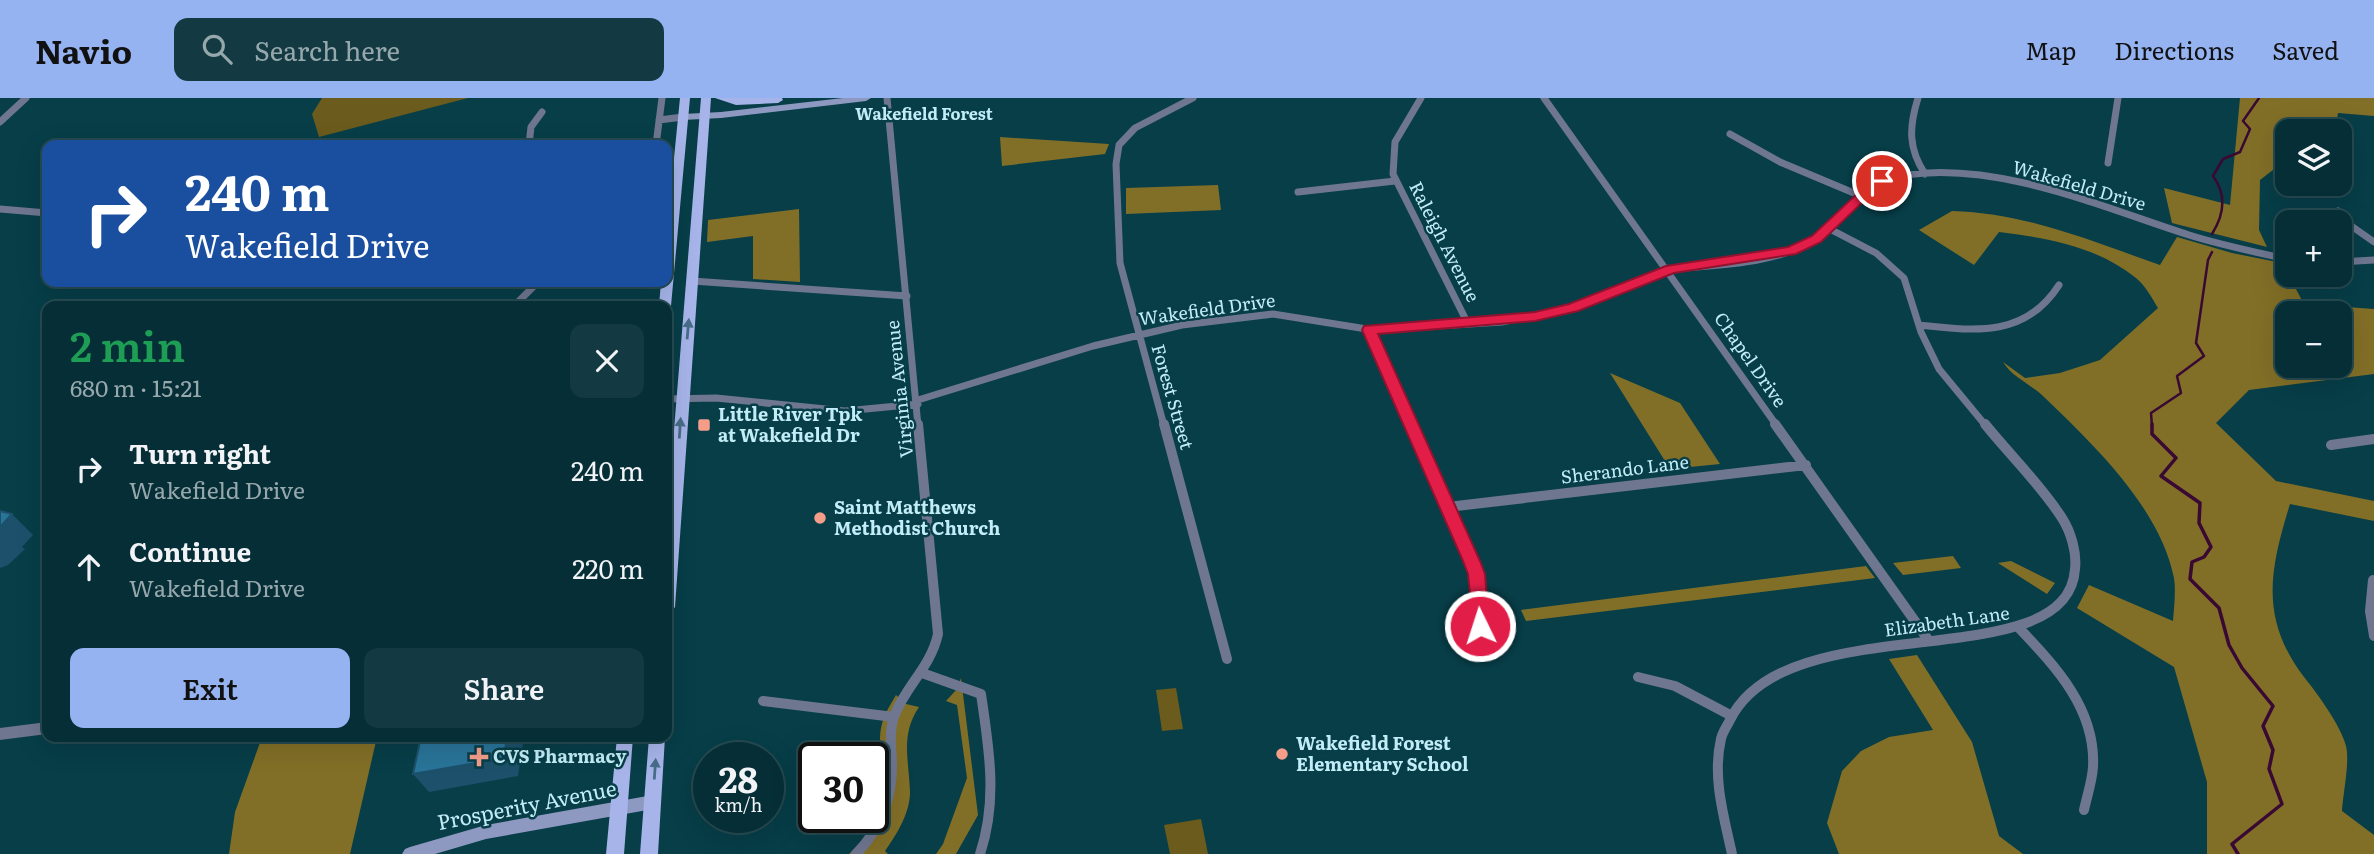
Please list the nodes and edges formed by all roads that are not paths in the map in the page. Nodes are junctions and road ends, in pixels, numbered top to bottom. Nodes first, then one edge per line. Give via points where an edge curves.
1 (26, 98) edge
2 (662, 98) edge
3 (685, 98) edge
4 (705, 98) edge
5 (720, 98) edge
6 (799, 98) edge
7 (866, 98) edge
8 (887, 98) edge
9 (1193, 98) edge
10 (1421, 98) edge
11 (1544, 98) edge
12 (1918, 98) edge
13 (2118, 98) edge
14 (778, 100) junction
15 (542, 112) dead end
16 (704, 114) junction
17 (683, 117) junction
18 (659, 120) junction
19 (0, 122) edge
20 (1730, 134) dead end
21 (529, 140) edge
22 (657, 140) edge
23 (2108, 163) dead end
24 (1925, 174) junction
25 (1395, 181) junction
26 (1298, 192) dead end
27 (1861, 196) junction
28 (0, 209) edge
29 (42, 213) edge
30 (2352, 227) edge
31 (1828, 228) junction
32 (672, 232) edge
33 (2374, 242) edge
34 (2275, 257) edge
35 (2374, 260) edge
36 (2352, 261) edge
37 (1667, 271) junction
38 (692, 281) junction
39 (2059, 285) dead end
40 (533, 287) edge
41 (907, 296) junction
42 (519, 301) edge
43 (1468, 324) junction
44 (1919, 326) junction
45 (1369, 330) junction
46 (1138, 334) junction
47 (682, 397) junction
48 (672, 398) edge
49 (918, 402) junction
50 (2374, 439) edge
51 (2331, 445) dead end
52 (1805, 466) junction
53 (1448, 507) junction
54 (672, 537) edge
55 (2373, 580) edge
56 (1480, 626) dead end
57 (2019, 628) junction
58 (2374, 636) edge
59 (1928, 641) junction
60 (1227, 659) dead end
61 (922, 673) junction
62 (1638, 677) dead end
63 (763, 701) dead end
64 (1731, 715) junction
65 (894, 717) junction
66 (42, 729) edge
67 (0, 734) edge
68 (625, 742) edge
69 (657, 742) edge
70 (653, 802) junction
71 (619, 808) junction
72 (2084, 810) dead end
73 (411, 854) edge
74 (615, 854) edge
75 (649, 854) edge
76 (856, 854) edge
77 (980, 854) edge
78 (1732, 854) edge

1 - 19 street
2 - 18 street
3 - 17 main road
4 - 16 main road
5 - 14 main road
6 - 14 main road
7 - 16 main road
8 - 41 street, Virginia Avenue
9 - 46 street, Forest Street via 1129,132 1117,153 1120,263
10 - 25 street, Raleigh Avenue via 1396,137 1392,150
11 - 37 street, Chapel Drive
12 - 24 street via 1908,136
13 - 23 street
14 - 16 main road
15 - 21 street via 531,127
16 - 17 main road
16 - 38 main road
17 - 18 street
17 - 32 main road
18 - 22 street
20 - 27 street via 1780,162
24 - 27 street, Wakefield Drive via 1882,181
24 - 34 street, Wakefield Drive via 1973,176 2039,188 2237,253
25 - 26 street
25 - 43 street, Raleigh Avenue
27 - 31 street, Wakefield Drive
28 - 29 street
30 - 33 street
31 - 37 street, Wakefield Drive via 1791,251
31 - 44 street, Elizabeth Lane via 1864,245 1896,269 1909,289
35 - 36 street
37 - 43 street, Wakefield Drive via 1556,312
37 - 52 street, Chapel Drive
38 - 41 street
47 -> 38 main road
39 - 44 street via 2048,306 2012,324 1977,329
40 - 42 street
41 - 49 street, Virginia Avenue
43 - 45 street, Wakefield Drive
44 - 57 street, Elizabeth Lane via 1948,382 2053,503 2070,533 2076,561 2072,585 2052,611
45 - 46 street, Wakefield Drive via 1273,314
45 - 53 street
46 - 49 street, Wakefield Drive
46 - 60 street, Forest Street
47 - 48 street, Wakefield Drive
47 - 49 street, Wakefield Drive via 845,411
54 -> 47 main road
49 - 61 street, Virginia Avenue via 939,634
50 - 51 street
52 - 53 street, Sherando Lane
52 - 59 street, Chapel Drive
53 - 56 street via 1477,574
55 - 58 street
57 - 59 street, Elizabeth Lane
57 - 72 street via 2061,673 2084,711 2093,744
59 - 64 street, Elizabeth Lane via 1832,654 1787,666 1751,689
61 - 65 street, Virginia Avenue
61 - 77 street via 981,694 994,797
62 - 64 street via 1664,681
63 - 65 street
64 - 78 street, Elizabeth Lane via 1717,752 1715,774
65 - 76 street via 890,799 877,830
66 - 67 street
68 - 71 main road
70 -> 69 main road
70 - 71 main road, Prosperity Avenue
70 - 75 main road
71 - 73 main road, Prosperity Avenue via 486,832
71 - 74 main road

